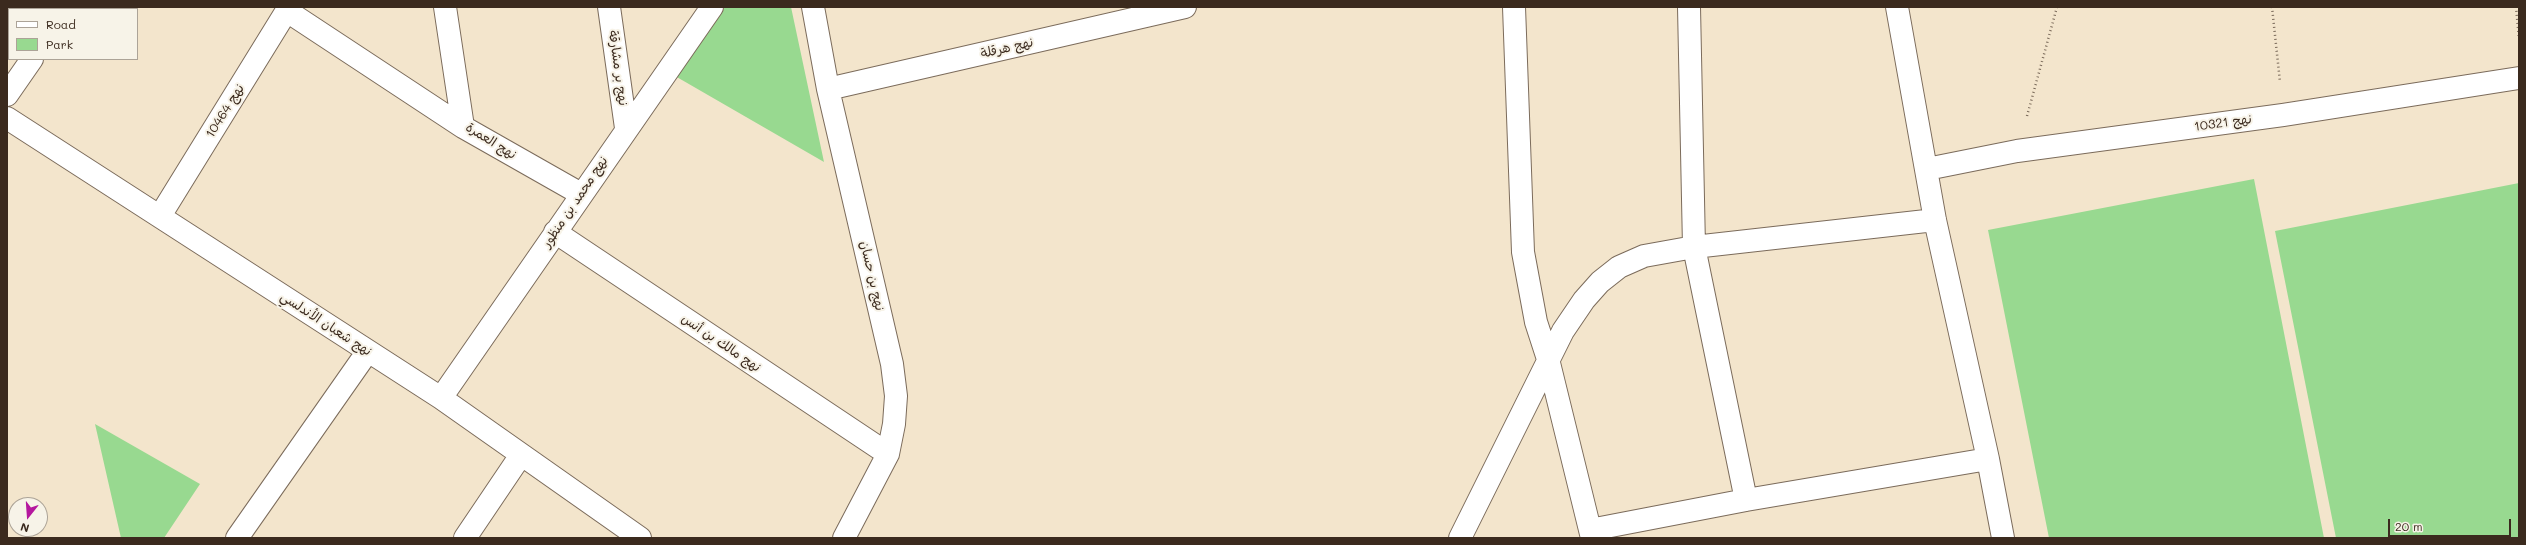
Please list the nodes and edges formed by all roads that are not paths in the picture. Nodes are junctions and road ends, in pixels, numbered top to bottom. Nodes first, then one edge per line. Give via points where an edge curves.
1 (445, 7) edge
2 (609, 7) edge
3 (712, 7) edge
4 (813, 7) edge
5 (1185, 7) edge
6 (1514, 7) edge
7 (1689, 7) edge
8 (1897, 7) edge
9 (288, 9) edge
10 (31, 60) edge
11 (2519, 78) edge
12 (828, 89) junction
13 (7, 95) edge
14 (7, 118) edge
15 (463, 127) junction
16 (626, 128) junction
17 (1927, 169) junction
18 (581, 194) junction
19 (160, 216) junction
20 (1935, 220) junction
21 (555, 232) junction
22 (1694, 247) junction
23 (368, 351) junction
24 (1548, 359) junction
25 (441, 398) junction
26 (888, 454) junction
27 (521, 455) junction
28 (1988, 459) junction
29 (1746, 500) junction
30 (1591, 534) edge
31 (238, 538) edge
32 (465, 538) edge
33 (640, 538) edge
34 (844, 538) edge
35 (1460, 538) edge
36 (2003, 538) edge

1 - 15 street, نهج العمرة
2 - 16 street, نهج بر مشارقة
3 - 16 street, نهج محمد بن منظور
4 - 12 street, نهج بن حسان
5 - 12 street, نهج هرقلة
6 - 24 street via 1523,252 1534,314
7 - 22 street
8 - 17 street
9 - 15 street
9 - 19 street, نهج 10464
10 - 13 street
11 - 17 street, نهج 10321 via 2283,115 2017,151
12 - 26 street, نهج بن حسان via 892,364 896,396
14 - 19 street, نهج شعبان الأندلسي
15 - 18 street, نهج العمرة
16 - 18 street, نهج محمد بن منظور
17 - 20 street
18 - 21 street, نهج محمد بن منظور
19 - 23 street, نهج شعبان الأندلسي
20 - 22 street
20 - 28 street
21 - 25 street, نهج محمد بن منظور
21 - 26 street, نهج مالك بن أنس
22 - 24 street via 1644,256 1613,272 1600,282 1573,314
22 - 29 street
23 - 25 street, نهج شعبان الأندلسي
23 - 31 street
24 - 30 street
24 - 35 street
25 - 27 street, نهج شعبان الأندلسي
26 - 34 street, نهج بن حسان
27 - 32 street
27 - 33 street, نهج شعبان الأندلسي
28 - 29 street
28 - 36 street
29 - 30 street

